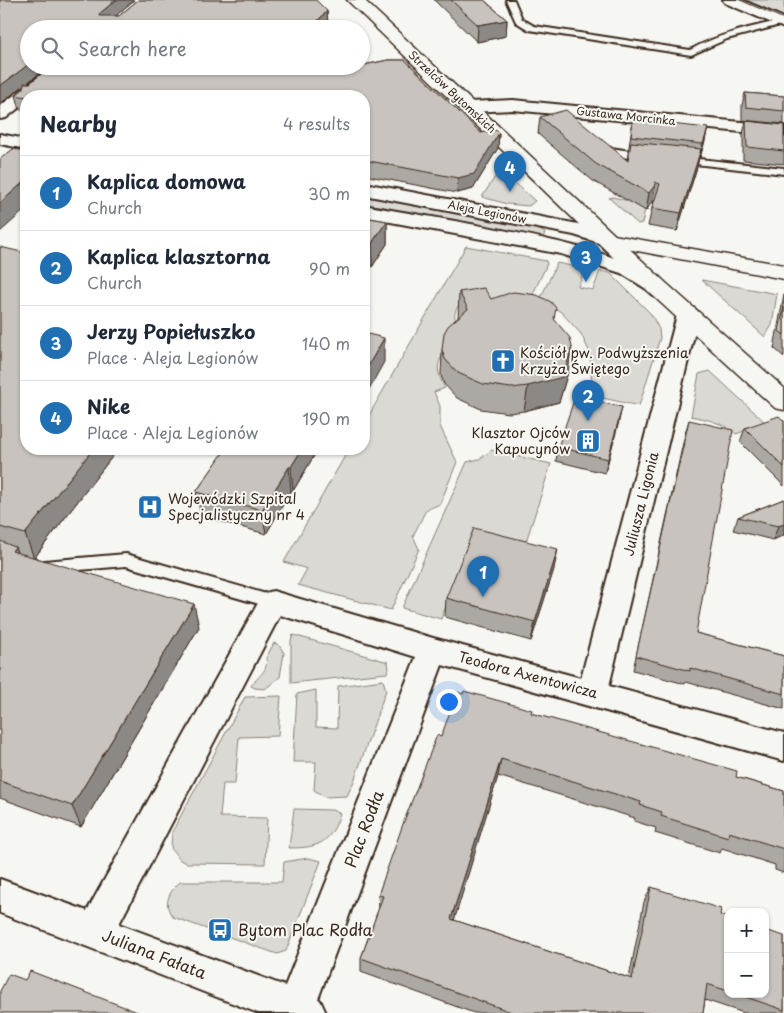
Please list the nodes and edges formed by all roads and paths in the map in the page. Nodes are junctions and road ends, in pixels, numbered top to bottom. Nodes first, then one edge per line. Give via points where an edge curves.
1 (355, 0) edge
2 (510, 0) edge
3 (730, 0) edge
4 (784, 23) edge
5 (51, 75) edge
6 (32, 90) edge
7 (20, 100) edge
8 (469, 107) junction
9 (0, 116) edge
10 (18, 120) dead end
11 (784, 131) edge
12 (0, 139) edge
13 (20, 143) edge
14 (596, 143) edge
15 (784, 171) edge
16 (370, 190) edge
17 (565, 199) junction
18 (370, 211) edge
19 (507, 216) junction
20 (608, 240) junction
21 (565, 249) junction
22 (681, 254) junction
23 (784, 272) edge
24 (658, 287) junction
25 (688, 315) junction
26 (784, 402) edge
27 (31, 564) edge
28 (273, 602) junction
29 (434, 650) junction
30 (592, 693) junction
31 (784, 747) edge
32 (0, 896) edge
33 (96, 931) junction
34 (301, 1011) edge

1 - 8 main road, Strzelców Bytomskich
2 - 4 lane via 519,20 532,28 691,53 728,35
3 - 4 street
5 - 6 street
7 - 9 street
8 - 11 street, Gustawa Morcinka via 514,105 573,117
8 - 17 main road, Strzelców Bytomskich
9 - 10 street
12 - 13 street
14 - 15 lane via 602,150 614,153
16 - 19 street, Aleja Legionów
17 - 19 street via 564,206 547,214
17 - 20 main road, Strzelców Bytomskich
18 - 21 street, Aleja Legionów
19 - 20 street, Aleja Legionów via 578,230
20 - 21 street, Aleja Legionów via 592,246
20 - 22 main road, Aleja Legionów
20 - 24 main road, Strzelców Bytomskich
21 - 24 street, Aleja Legionów via 628,269
22 - 23 main road, Aleja Legionów
22 - 24 main road, Strzelców Bytomskich via 659,258 651,264 649,271
24 - 25 main road, Strzelców Bytomskich
25 - 26 main road, Strzelców Bytomskich
25 - 30 street, Juliusza Ligonia
27 - 28 lane via 38,567 126,560
28 - 29 street, Teodora Axentowicza
28 - 33 street
29 - 30 street, Teodora Axentowicza
29 - 34 street, Plac Rodła
30 - 31 street, Teodora Axentowicza
32 - 33 street, Juliana Fałata
33 - 34 street, Juliana Fałata

